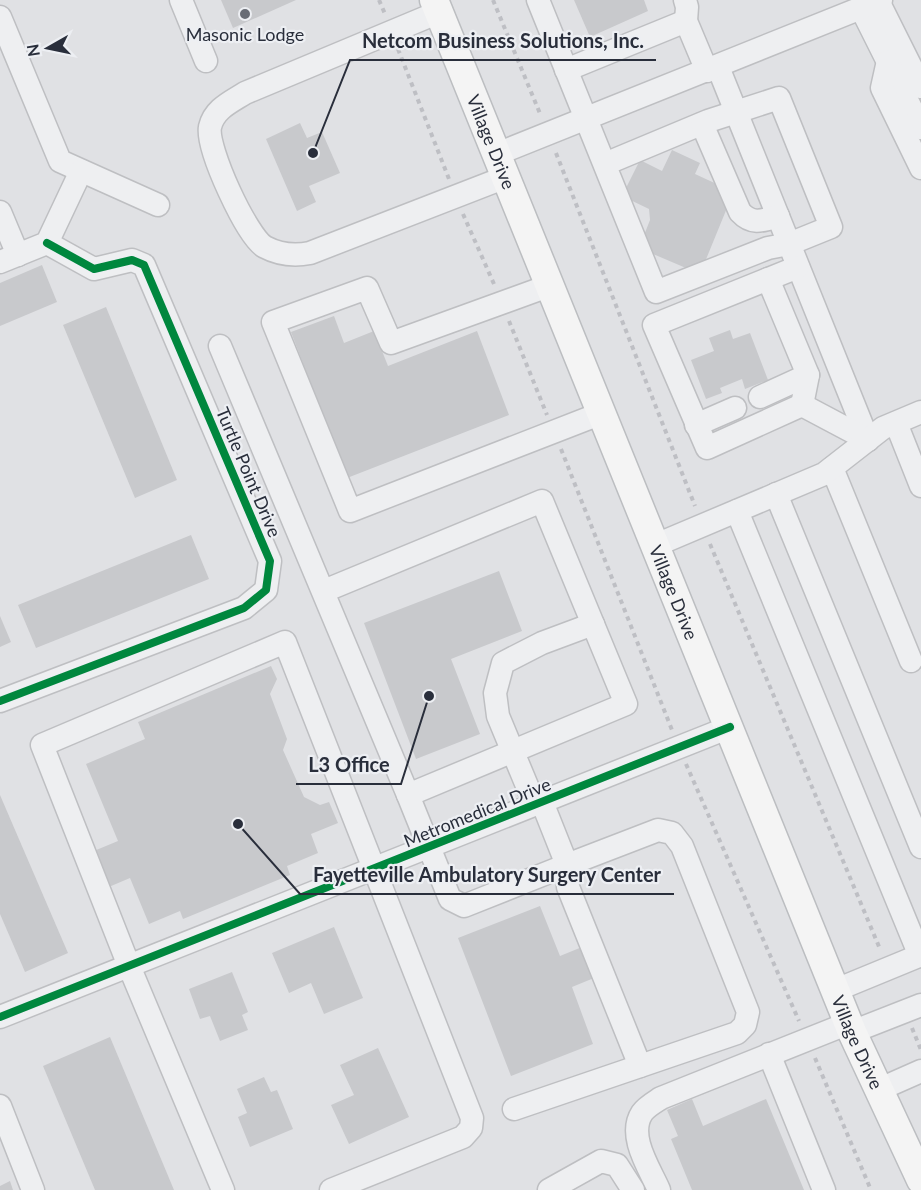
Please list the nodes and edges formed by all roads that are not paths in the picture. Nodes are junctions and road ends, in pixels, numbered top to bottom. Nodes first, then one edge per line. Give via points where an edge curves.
1 (181, 0) edge
2 (538, 0) edge
3 (874, 3) edge
4 (436, 6) edge
5 (685, 10) edge
6 (0, 17) edge
7 (206, 60) dead end
8 (888, 61) junction
9 (712, 69) junction
10 (566, 70) junction
11 (921, 87) edge
12 (737, 114) junction
13 (586, 119) junction
14 (702, 124) junction
15 (921, 128) edge
16 (604, 164) junction
17 (501, 166) junction
18 (921, 168) edge
19 (81, 171) junction
20 (158, 205) dead end
21 (0, 212) edge
22 (778, 216) junction
23 (47, 243) junction
24 (789, 244) junction
25 (9, 259) edge
26 (798, 267) junction
27 (768, 279) junction
28 (551, 285) junction
29 (220, 346) dead end
30 (808, 375) junction
31 (760, 397) dead end
32 (802, 405) junction
33 (735, 408) dead end
34 (602, 412) junction
35 (920, 414) edge
36 (896, 423) junction
37 (696, 425) junction
38 (868, 440) junction
39 (270, 463) junction
40 (832, 468) junction
41 (235, 478) junction
42 (921, 486) edge
43 (776, 494) junction
44 (737, 511) junction
45 (656, 545) junction
46 (324, 591) junction
47 (593, 624) junction
48 (911, 661) dead end
49 (0, 701) edge
50 (730, 728) junction
51 (513, 751) junction
52 (408, 795) junction
53 (539, 803) junction
54 (429, 847) junction
55 (921, 847) edge
56 (567, 865) junction
57 (374, 869) junction
58 (920, 956) edge
59 (129, 966) junction
60 (836, 990) junction
61 (921, 1005) edge
62 (0, 1017) edge
63 (851, 1027) junction
64 (769, 1054) junction
65 (640, 1066) junction
66 (921, 1071) edge
67 (878, 1090) junction
68 (0, 1106) edge
69 (514, 1109) dead end
70 (921, 1180) edge
71 (33, 1190) edge
72 (223, 1190) edge
73 (331, 1190) edge
74 (549, 1190) edge
75 (633, 1190) edge
76 (659, 1190) edge
77 (824, 1190) edge

1 - 7 street
2 - 10 street
3 - 8 street
3 - 9 street
3 - 11 street
4 - 17 main road, Village Drive
4 - 17 street via 391,32 245,93 221,107 210,128 212,146 247,228 264,246 292,256 310,253 456,196
5 - 9 street
5 - 10 street
6 - 19 street via 60,161
8 - 15 street
8 - 18 street via 882,88
9 - 12 street
9 - 13 street
10 - 13 street
12 - 14 street
12 - 22 street
12 - 24 street via 779,98 827,216 831,227
13 - 16 street
13 - 17 street
14 - 16 street
14 - 22 street via 740,212 754,222
16 - 24 street via 656,292 768,248
17 - 28 main road, Village Drive
19 - 20 street
19 - 23 street
21 - 25 street
22 - 24 street
23 - 25 street
23 - 41 street, Turtle Point Drive via 94,269 132,260 144,265
24 - 26 street
26 - 27 street
26 - 38 street
27 - 30 street
27 - 37 street via 654,325
28 - 34 main road, Village Drive
28 - 34 street via 391,343 367,288 273,322 350,511
29 - 39 street
30 - 31 street
30 - 32 street
32 - 37 street via 707,448
32 - 38 street
33 - 37 street
34 - 45 main road, Village Drive
35 - 36 street
36 - 38 street
36 - 42 street
38 - 40 street
39 - 41 street
39 - 46 street
40 - 43 street
40 - 48 street
41 - 49 street, Turtle Point Drive via 270,561 266,590 244,608
43 - 44 street
43 - 55 street
44 - 45 street
44 - 58 street
45 - 50 main road, Village Drive
46 - 47 street via 542,501
46 - 52 street
47 - 51 street via 503,663 496,705
47 - 51 street via 626,704
50 - 53 street, Metromedical Drive
50 - 60 main road, Village Drive
51 - 52 street
51 - 53 street
52 - 54 street
53 - 54 street, Metromedical Drive
53 - 56 street
54 - 56 street via 450,899 464,906
54 - 57 street, Metromedical Drive
56 - 65 street via 568,887
56 - 65 street via 658,830 672,833 682,846 748,1012 745,1025 737,1033
57 - 59 street, Metromedical Drive
57 - 59 street via 285,642 42,745
57 - 73 street via 472,1118 471,1128 463,1137
58 - 60 street
59 - 62 street, Metromedical Drive
59 - 72 street
60 - 63 main road, Village Drive
61 - 63 street
63 - 64 street
63 - 67 main road, Village Drive
64 - 76 street via 661,1098 642,1113 637,1129 639,1145
64 - 77 street
65 - 69 street
66 - 67 street
67 - 70 main road, Village Drive
68 - 71 street
74 - 75 street via 601,1161 617,1165

